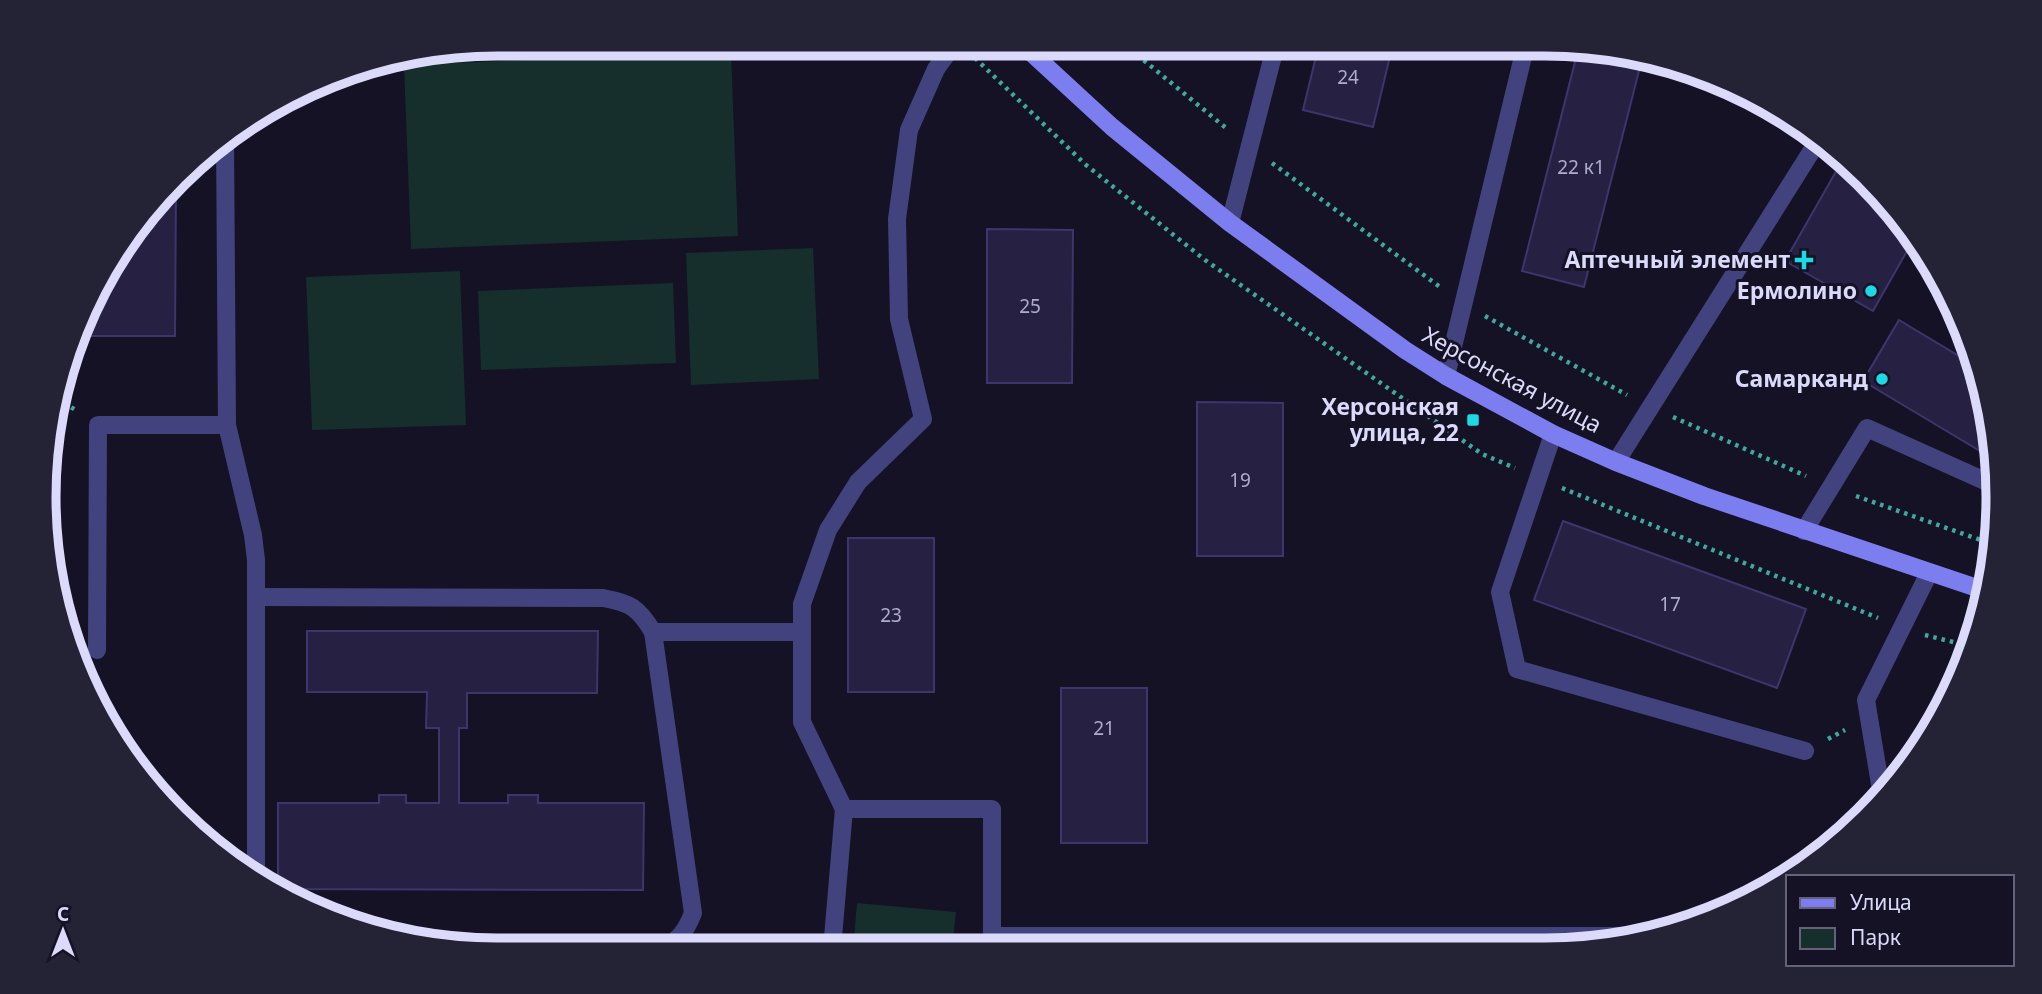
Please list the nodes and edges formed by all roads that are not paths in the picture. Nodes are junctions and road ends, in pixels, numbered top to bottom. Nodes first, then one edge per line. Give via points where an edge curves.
1 (945, 56) edge
2 (1035, 56) edge
3 (1273, 56) edge
4 (1523, 56) edge
5 (1814, 148) edge
6 (225, 150) edge
7 (1230, 223) junction
8 (1446, 376) junction
9 (227, 425) junction
10 (1553, 434) junction
11 (1616, 462) junction
12 (1985, 481) edge
13 (1804, 531) junction
14 (1929, 573) junction
15 (1977, 588) edge
16 (256, 597) junction
17 (653, 632) junction
18 (802, 632) junction
19 (97, 650) dead end
20 (1805, 751) road end
21 (1880, 784) edge
22 (844, 809) junction
23 (256, 866) edge
24 (1584, 936) edge
25 (679, 938) edge
26 (833, 938) edge

1 - 18 lane via 909,130 897,219 899,319 923,419 858,482 828,530 802,604
2 - 7 street, Херсонская улица via 1112,127
3 - 7 lane
4 - 8 lane
5 - 11 lane
6 - 9 lane
7 - 8 street, Херсонская улица
8 - 10 street, Херсонская улица
9 - 16 lane via 253,535
9 - 19 lane via 97,425
10 - 11 street, Херсонская улица
10 - 20 lane via 1500,592 1517,669
11 - 13 street, Херсонская улица
12 - 13 lane via 1867,428
13 - 14 street, Херсонская улица
14 - 15 street, Херсонская улица
14 - 21 lane via 1866,699
16 - 17 lane via 603,598 626,602 642,614
16 - 23 lane
17 - 18 lane
17 - 25 lane via 693,913
18 - 22 lane via 802,722
22 - 24 lane via 992,809 992,936
22 - 26 lane

